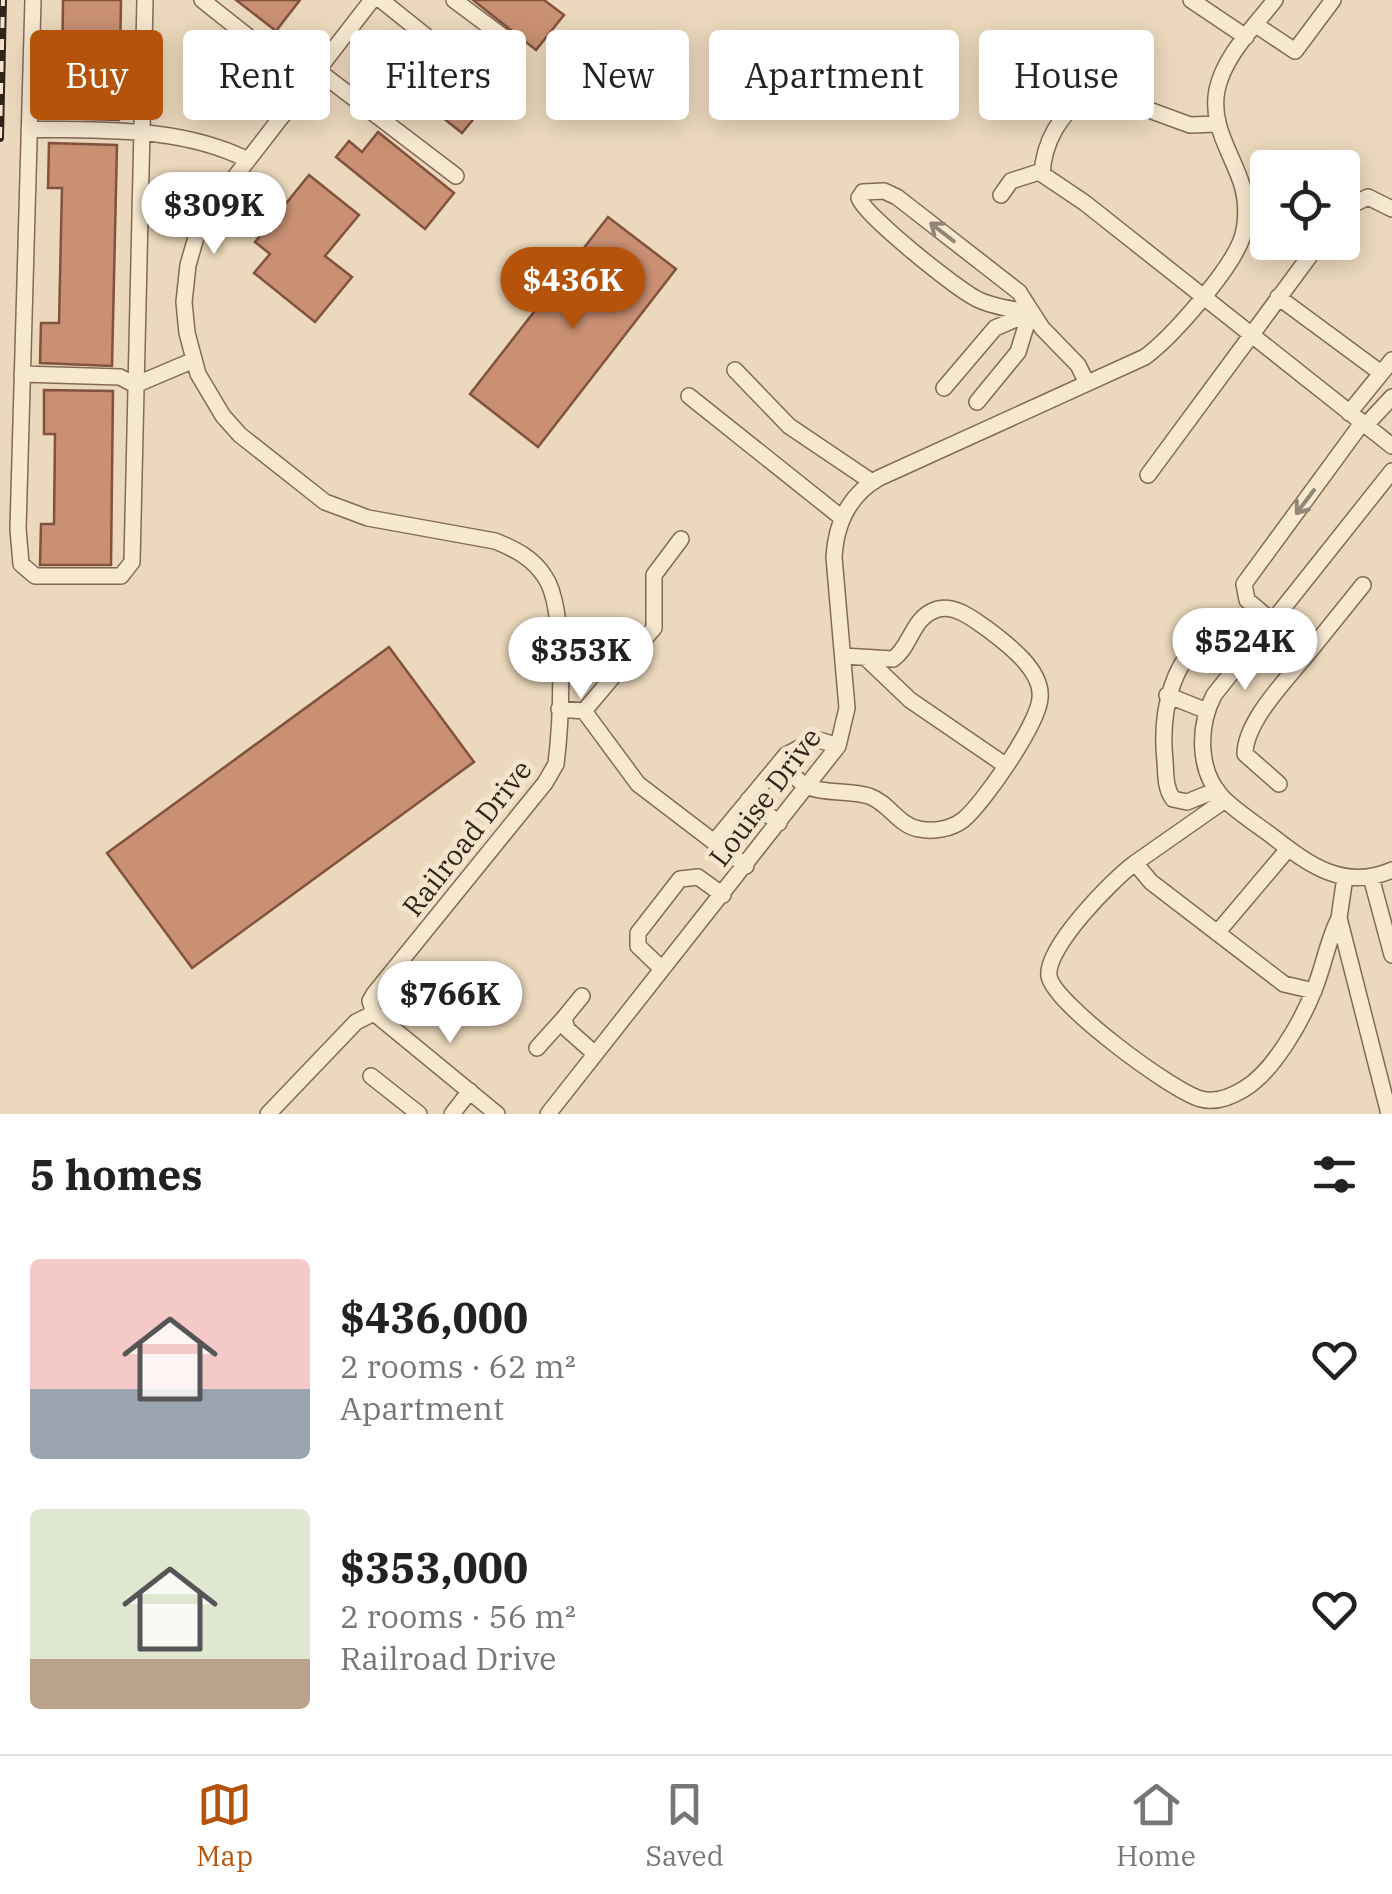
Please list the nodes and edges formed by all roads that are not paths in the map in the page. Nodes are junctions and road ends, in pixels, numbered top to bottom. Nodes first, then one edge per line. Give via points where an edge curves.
1 (33, 0) edge
2 (145, 0) edge
3 (202, 0) edge
4 (454, 0) edge
5 (1192, 0) edge
6 (1275, 0) edge
7 (1333, 0) edge
8 (371, 1) edge
9 (239, 30) edge
10 (411, 30) edge
11 (494, 30) edge
12 (1251, 31) junction
13 (330, 54) edge
14 (330, 85) edge
15 (278, 120) edge
16 (1217, 124) junction
17 (29, 129) junction
18 (141, 130) junction
19 (246, 160) junction
20 (1042, 174) junction
21 (456, 176) dead end
22 (1001, 195) dead end
23 (1360, 201) edge
24 (1392, 208) edge
25 (1306, 260) edge
26 (1201, 297) junction
27 (1278, 297) junction
28 (1030, 313) junction
29 (1252, 338) junction
30 (194, 360) junction
31 (1387, 366) edge
32 (735, 370) dead end
33 (22, 374) junction
34 (1087, 383) junction
35 (136, 385) junction
36 (944, 388) dead end
37 (689, 396) dead end
38 (1392, 398) edge
39 (977, 402) dead end
40 (1359, 421) junction
41 (1392, 446) edge
42 (1392, 472) edge
43 (1148, 475) dead end
44 (872, 482) junction
45 (842, 518) junction
46 (681, 539) dead end
47 (1363, 585) dead end
48 (1274, 621) junction
49 (1251, 650) junction
50 (1309, 652) junction
51 (843, 656) junction
52 (866, 658) junction
53 (1167, 695) junction
54 (559, 709) junction
55 (584, 711) junction
56 (1207, 711) junction
57 (838, 746) junction
58 (780, 762) junction
59 (1005, 765) junction
60 (1279, 784) dead end
61 (807, 787) junction
62 (1221, 795) junction
63 (748, 800) junction
64 (779, 823) junction
65 (714, 842) junction
66 (1288, 849) junction
67 (1135, 863) junction
68 (746, 866) junction
69 (1392, 870) edge
70 (1371, 876) junction
71 (1345, 877) junction
72 (722, 895) junction
73 (1339, 918) junction
74 (1217, 933) junction
75 (1391, 950) edge
76 (662, 970) junction
77 (1314, 991) junction
78 (582, 996) dead end
79 (374, 1012) junction
80 (564, 1018) junction
81 (537, 1048) dead end
82 (594, 1053) junction
83 (371, 1076) dead end
84 (470, 1091) junction
85 (268, 1114) edge
86 (419, 1114) edge
87 (452, 1114) edge
88 (497, 1114) edge
89 (548, 1114) edge
90 (1389, 1114) edge

1 - 17 street
2 - 18 street
3 - 9 street
4 - 11 street
5 - 12 street
6 - 12 street
7 - 12 street via 1295,51
8 - 10 street
8 - 13 street, Railroad Drive
12 - 16 street via 1222,75
14 - 21 street
15 - 19 street, Railroad Drive
16 - 20 street via 1190,125 1120,94 1086,94 1048,139
16 - 26 street via 1246,210 1240,242
17 - 18 street
17 - 33 street
18 - 19 street via 222,147
18 - 35 street
19 - 30 street, Railroad Drive via 210,208 192,250 184,302
20 - 22 street via 1011,181
20 - 26 street
23 - 24 street via 1368,196
25 - 27 street
26 - 29 street
26 - 34 street via 1154,350
27 - 29 street
27 - 31 street
28 -> 28 street via 1019,292 898,197 863,192 862,208 978,300
28 - 34 street
28 - 36 street via 995,328
28 - 39 street via 1018,352
29 - 40 street
29 - 43 street
30 - 35 street
30 - 54 street, Railroad Drive via 208,394 232,425 325,502 368,518 495,541 528,558 546,578 558,611
31 - 40 street
32 - 44 street via 789,426
33 - 35 street via 120,376
33 - 35 street via 18,528 21,564 35,576 121,576 132,562
34 - 44 street
37 - 45 street
38 - 40 street
40 - 41 street
40 -> 48 street via 1244,584 1247,600
42 - 48 street
44 - 45 street
45 - 51 street, Louise Drive via 834,557
46 - 55 street via 654,575 654,628
47 - 50 street
48 - 49 street
48 - 50 street
49 - 53 street via 1221,631 1207,636
49 - 56 street
50 - 60 street via 1245,744 1245,754
51 - 52 street
51 - 57 street, Louise Drive via 847,708
52 - 59 street via 910,700
52 - 59 street via 900,654 922,618 938,609 969,616 996,636 1034,673 1041,696 1026,740
53 - 56 street
53 - 62 street via 1167,791 1188,802
54 - 55 street
54 - 79 street, Railroad Drive via 556,764 545,783 374,994
55 - 65 street via 638,784
56 - 62 street via 1202,743
57 - 58 street via 816,739
57 - 61 street, Louise Drive
58 - 61 street
58 - 63 street
59 - 61 street via 976,807 948,828 921,830 873,797
61 - 64 street, Louise Drive
62 - 66 street
62 - 67 street
63 - 64 street
63 - 65 street
64 - 68 street, Louise Drive
65 - 68 street
66 - 71 street via 1325,873
66 - 74 street
67 - 74 street
67 - 77 street via 1074,925 1050,964 1049,978 1060,998 1158,1076 1204,1100 1246,1088 1271,1067
68 - 72 street, Louise Drive
69 - 70 street
70 - 71 street
70 - 75 street
71 - 73 street
72 - 76 street, Louise Drive
72 - 76 street via 698,877 680,879 638,933 638,946
73 - 77 street
73 - 90 street
74 - 77 street via 1284,984
76 - 82 street, Louise Drive
78 - 80 street
79 - 84 street
79 - 85 street via 356,1022
80 - 81 street
80 - 82 street
82 - 89 street, Louise Drive
83 - 86 street
84 - 87 street
84 - 88 street

